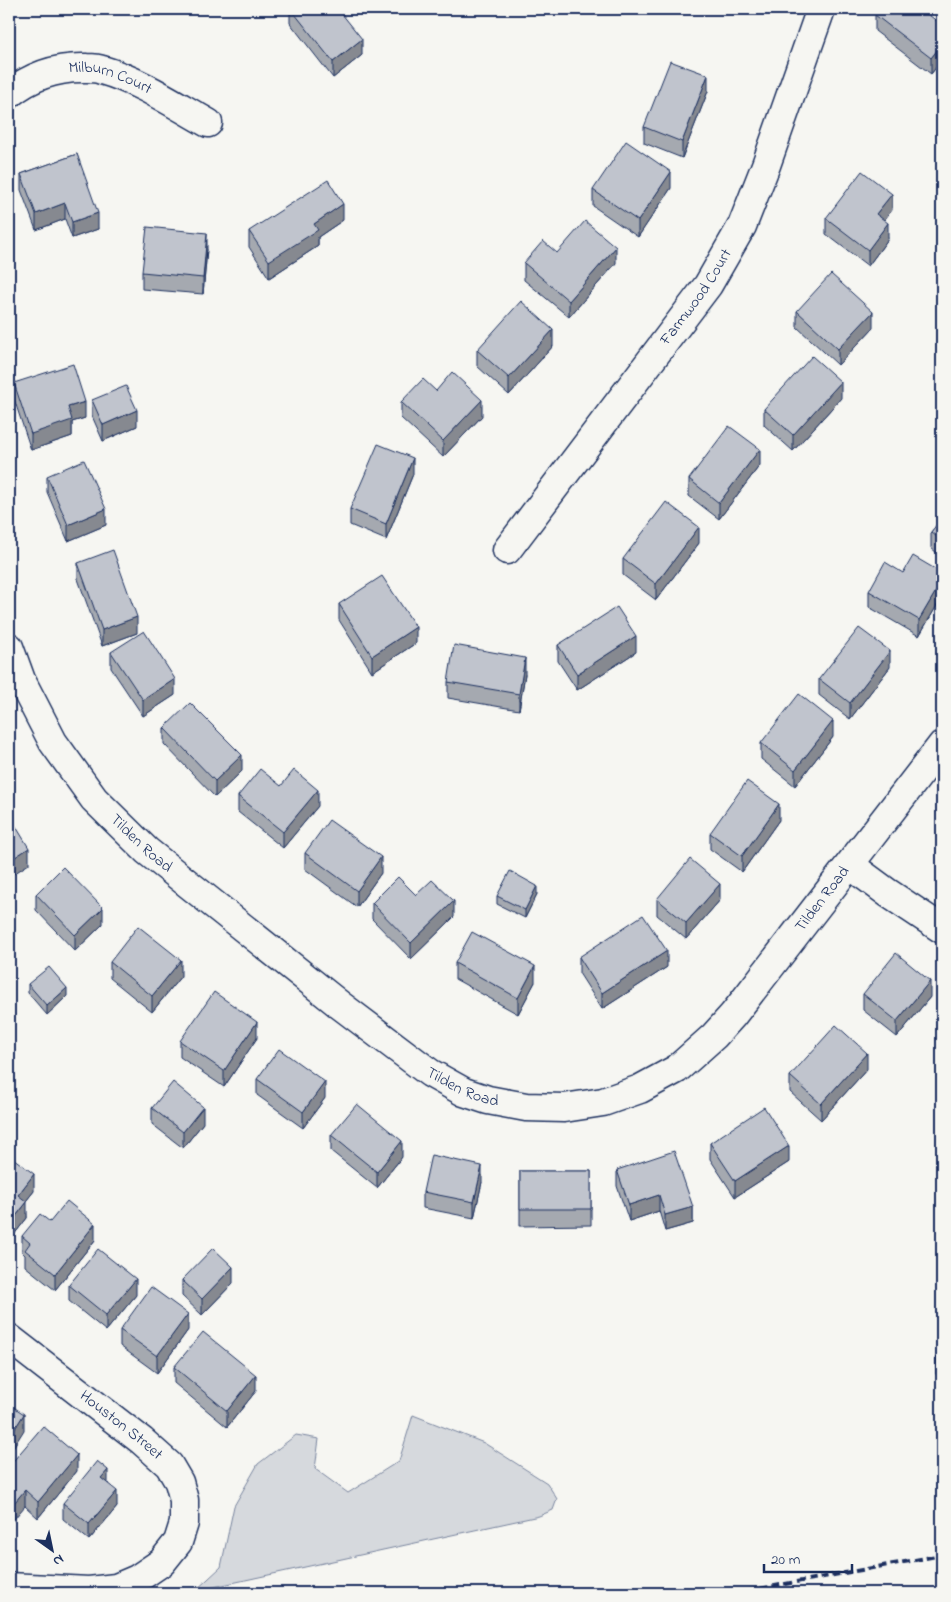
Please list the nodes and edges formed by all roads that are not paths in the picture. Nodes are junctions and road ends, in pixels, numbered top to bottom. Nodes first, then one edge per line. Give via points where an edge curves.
1 (821, 9) edge
2 (9, 94) edge
3 (208, 123) dead end
4 (507, 550) dead end
5 (9, 647) edge
6 (942, 745) edge
7 (850, 865) junction
8 (942, 929) edge
9 (9, 1338) edge
10 (9, 1587) edge

1 - 4 street, Farmwood Court via 742,226 708,285
2 - 3 street, Milburn Court via 33,78 52,71 100,69 135,82
5 - 7 street, Tilden Road via 21,680 53,742 94,799 147,851 430,1073 464,1092 488,1100 545,1108 602,1102 677,1069 733,1015
6 - 7 street, Tilden Road
7 - 8 street
9 - 10 street, Houston Street via 169,1465 184,1500 184,1523 178,1542 162,1562 137,1579 116,1588 89,1591

